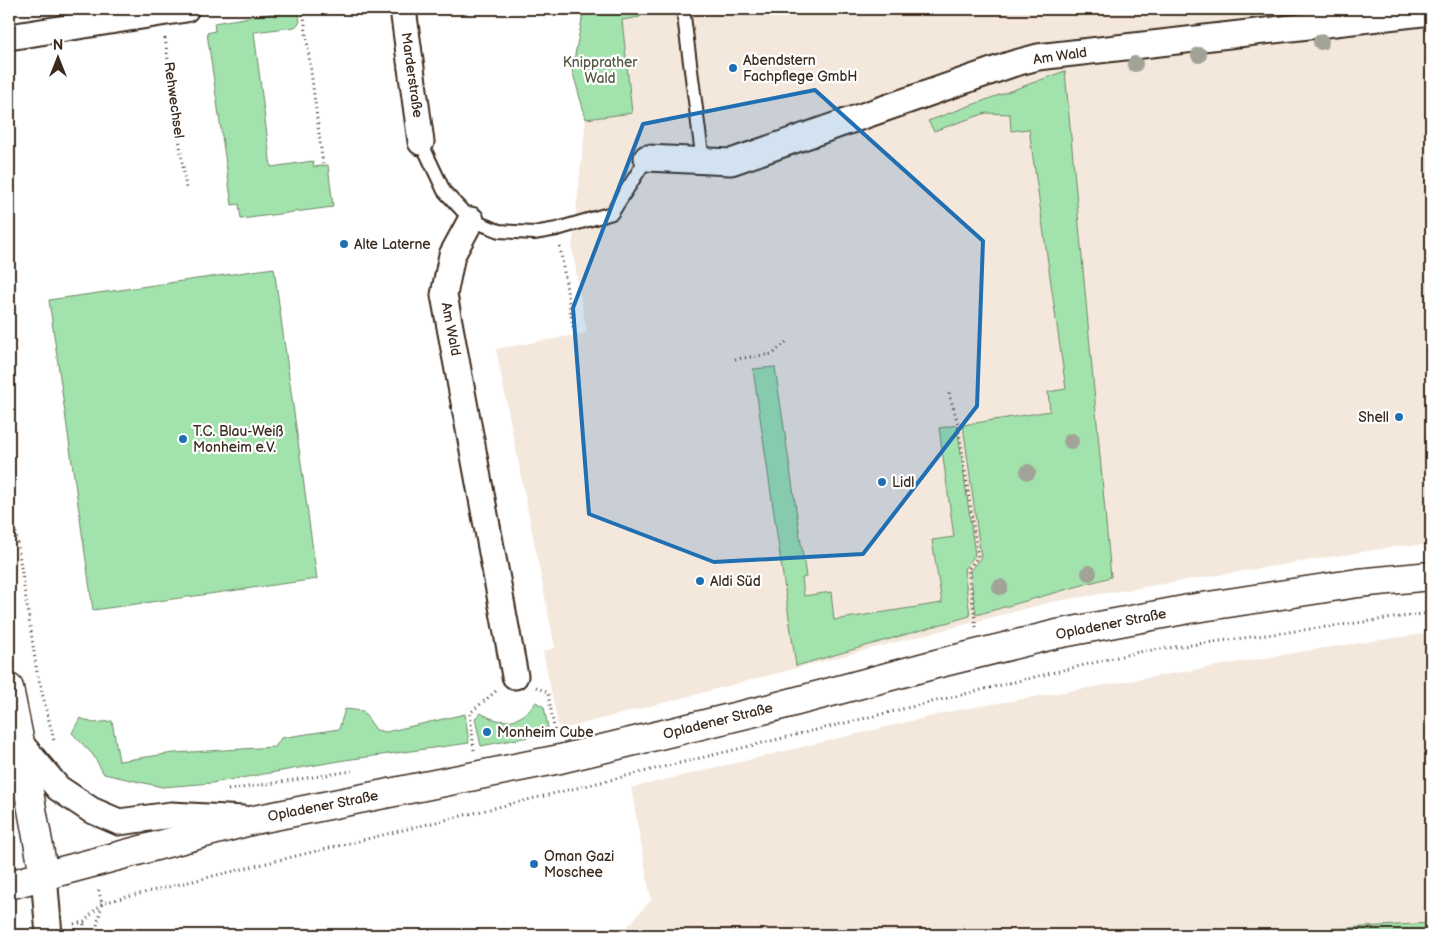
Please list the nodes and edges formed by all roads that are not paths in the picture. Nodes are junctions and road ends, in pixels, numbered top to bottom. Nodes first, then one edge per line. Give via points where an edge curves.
1 (403, 9) edge
2 (683, 9) edge
3 (174, 11) edge
4 (1431, 12) edge
5 (9, 37) edge
6 (420, 142) joint
7 (647, 158) joint
8 (703, 162) junction
9 (472, 220) junction
10 (1431, 576) edge
11 (515, 676) road end
12 (9, 688) edge
13 (20, 743) junction
14 (254, 820) junction
15 (44, 875) junction
16 (9, 885) edge
17 (48, 935) edge

1 - 6 street, Marderstraße
2 - 8 lane
3 - 5 street
4 - 8 street, Am Wald via 1038,57 732,162
6 - 9 lane via 444,191
7 - 8 street, Am Wald
7 - 9 lane, Am Wald via 612,213 534,233 499,231
9 - 11 street, Am Wald via 452,255 444,295
10 - 14 street, Opladener Straße via 1358,583 1123,620 560,759
12 - 13 street
13 - 14 street via 58,788 91,810 119,822 171,815
13 - 15 street
14 - 15 street, Opladener Straße
15 - 16 street, Opladener Straße
15 - 17 street

